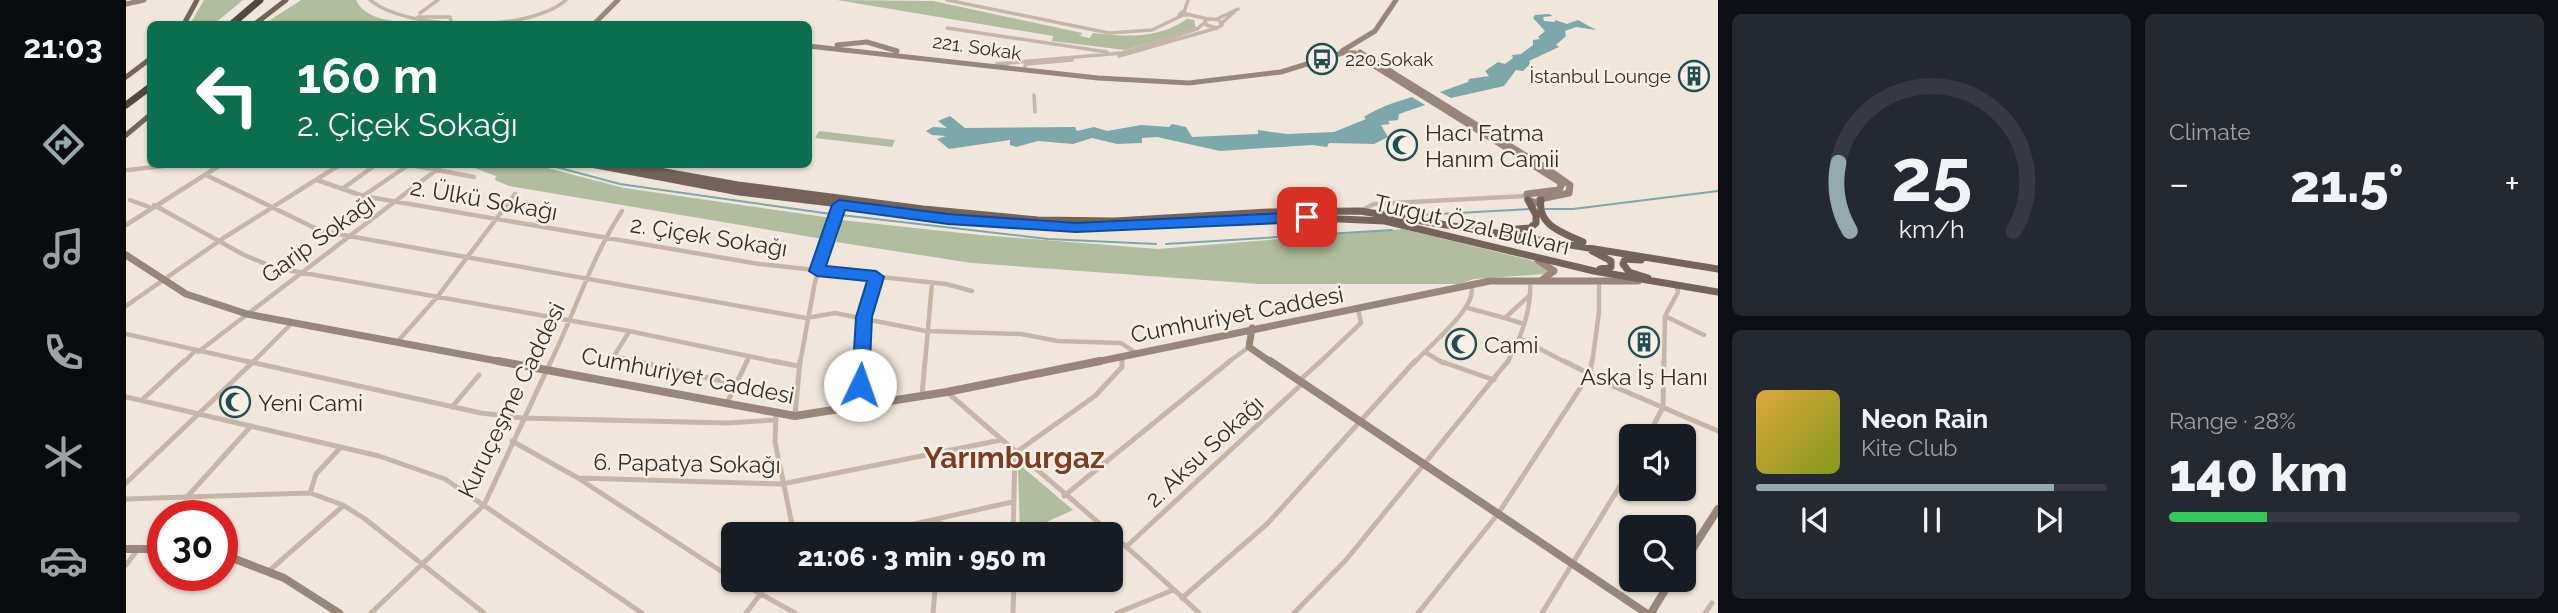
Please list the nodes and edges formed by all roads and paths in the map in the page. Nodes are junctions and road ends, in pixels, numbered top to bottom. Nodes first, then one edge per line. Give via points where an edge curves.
1 (144, 0) edge
2 (197, 0) edge
3 (251, 0) edge
4 (260, 0) edge
5 (286, 0) edge
6 (369, 0) edge
7 (438, 0) edge
8 (566, 0) edge
9 (618, 0) edge
10 (947, 0) edge
11 (1188, 0) edge
12 (1398, 0) edge
13 (126, 4) edge
14 (1184, 14) junction
15 (415, 18) junction
16 (1217, 19) junction
17 (186, 21) edge
18 (226, 21) edge
19 (236, 21) edge
20 (260, 21) edge
21 (597, 21) edge
22 (1206, 21) junction
23 (1222, 23) junction
24 (947, 28) dead end
25 (1217, 28) junction
26 (858, 43) junction
27 (812, 44) edge
28 (812, 45) edge
29 (880, 46) junction
30 (1080, 48) junction
31 (858, 51) junction
32 (1354, 51) junction
33 (867, 52) junction
34 (1122, 53) junction
35 (1081, 56) junction
36 (147, 61) edge
37 (1007, 66) junction
38 (1026, 68) junction
39 (126, 77) edge
40 (147, 82) edge
41 (147, 89) edge
42 (1034, 95) dead end
43 (126, 97) edge
44 (126, 104) edge
45 (1035, 112) dead end
46 (147, 115) edge
47 (126, 132) edge
48 (147, 168) edge
49 (216, 168) edge
50 (335, 168) edge
51 (371, 168) edge
52 (402, 168) edge
53 (424, 168) edge
54 (439, 168) edge
55 (610, 168) edge
56 (636, 168) edge
57 (128, 170) dead end
58 (436, 170) junction
59 (206, 175) junction
60 (474, 177) dead end
61 (317, 180) junction
62 (342, 189) junction
63 (515, 194) dead end
64 (363, 196) junction
65 (1529, 197) junction
66 (130, 200) dead end
67 (1540, 200) junction
68 (396, 202) junction
69 (839, 205) junction
70 (152, 206) junction
71 (272, 206) junction
72 (622, 211) dead end
73 (1360, 211) junction
74 (498, 219) junction
75 (126, 225) edge
76 (1491, 230) junction
77 (1512, 234) junction
78 (348, 236) junction
79 (605, 237) junction
80 (217, 243) junction
81 (1600, 248) junction
82 (1521, 254) junction
83 (126, 255) edge
84 (469, 256) junction
85 (1547, 261) junction
86 (1697, 266) junction
87 (1718, 269) edge
88 (817, 271) junction
89 (299, 272) junction
90 (589, 277) junction
91 (876, 277) junction
92 (162, 279) junction
93 (1528, 279) junction
94 (1543, 279) junction
95 (1599, 280) junction
96 (1639, 281) junction
97 (932, 283) junction
98 (1471, 286) junction
99 (1677, 287) junction
100 (972, 291) dead end
101 (1718, 294) edge
102 (1531, 295) junction
103 (438, 296) junction
104 (126, 306) edge
105 (1468, 308) junction
106 (1358, 309) junction
107 (247, 314) junction
108 (1665, 316) junction
109 (864, 317) junction
110 (806, 318) junction
111 (1505, 318) junction
112 (571, 321) junction
113 (292, 322) junction
114 (1524, 324) junction
115 (1252, 328) junction
116 (629, 331) junction
117 (926, 331) junction
118 (126, 334) edge
119 (1704, 335) dead end
120 (1521, 339) junction
121 (397, 343) junction
122 (1249, 347) junction
123 (196, 351) junction
124 (1425, 352) junction
125 (1137, 354) junction
126 (750, 357) junction
127 (1122, 357) junction
128 (250, 364) junction
129 (798, 366) junction
130 (548, 369) junction
131 (1590, 373) junction
132 (479, 375) dead end
133 (1494, 380) junction
134 (1302, 381) junction
135 (734, 384) junction
136 (947, 392) junction
137 (922, 396) junction
138 (126, 397) edge
139 (142, 400) junction
140 (727, 403) junction
141 (452, 407) junction
142 (1664, 407) junction
143 (859, 408) junction
144 (201, 414) junction
145 (795, 416) junction
146 (775, 417) junction
147 (522, 418) junction
148 (1360, 421) junction
149 (1655, 424) edge
150 (251, 426) junction
151 (1718, 430) edge
152 (1001, 440) junction
153 (512, 441) junction
154 (341, 447) junction
155 (1014, 453) junction
156 (1423, 463) junction
157 (578, 478) junction
158 (126, 483) edge
159 (782, 484) junction
160 (1619, 487) edge
161 (310, 492) junction
162 (1064, 496) junction
163 (186, 498) junction
164 (126, 499) edge
165 (1012, 502) junction
166 (343, 505) junction
167 (484, 505) junction
168 (1718, 509) edge
169 (1498, 514) junction
170 (941, 518) junction
171 (793, 522) edge
172 (923, 522) edge
173 (941, 522) edge
174 (1013, 522) edge
175 (1096, 522) edge
176 (1123, 543) edge
177 (1696, 543) edge
178 (1127, 546) junction
179 (138, 548) junction
180 (147, 548) edge
181 (126, 549) edge
182 (238, 559) edge
183 (1570, 564) junction
184 (126, 565) edge
185 (422, 566) junction
186 (270, 570) junction
187 (721, 571) edge
188 (1173, 590) junction
189 (753, 592) edge
190 (762, 592) edge
191 (935, 592) edge
192 (1014, 592) edge
193 (1663, 592) edge
194 (759, 596) junction
195 (1182, 598) junction
196 (1712, 603) dead end
197 (339, 613) edge
198 (371, 613) edge
199 (484, 613) edge
200 (642, 613) edge
201 (746, 613) edge
202 (795, 613) edge
203 (933, 613) edge
204 (1013, 613) edge
205 (1117, 613) edge
206 (1199, 613) edge
207 (1294, 613) edge
208 (1418, 613) edge
209 (1542, 613) edge
210 (1649, 613) edge
211 (1705, 613) edge

1 - 13 street
2 - 17 main road
3 - 18 highway
4 - 19 highway
5 - 20 main road
6 - 15 street via 384,11
7 - 15 street
8 - 15 street via 532,18
9 - 21 street
10 - 14 street via 1109,33 1152,30
11 - 14 street
12 - 32 street
12 - 32 street via 1385,26
14 - 22 street
16 - 22 street
16 - 23 street
16 - 23 street via 1238,9
22 - 25 street
22 - 34 street via 1157,44
23 - 25 street
24 - 30 street
25 - 38 street via 1125,56
26 - 27 street, 221. Sokak
26 - 29 street, 221. Sokak
26 - 31 street
28 - 31 street, 221. Sokak
29 - 33 street
29 - 37 street, 221. Sokak
30 - 34 street
30 - 35 street
31 - 33 street, 221. Sokak
32 - 38 street, 221. Sokak via 1235,80 1189,83
32 - 65 street via 1556,177 1563,186
32 - 67 street via 1570,185 1566,195
33 - 37 street, 221. Sokak
34 - 35 street
35 - 37 street
36 - 39 main road
37 - 38 street, 221. Sokak
40 - 43 highway
41 - 44 highway
42 - 45 street
46 - 47 main road
48 - 57 street
49 - 59 street
50 - 61 street
51 - 62 street
52 - 64 street
53 - 58 street
54 - 58 street, Garip Sokağı
55 - 69 main road, Turgut Özal Bulvarı via 685,184
56 - 73 main road, Turgut Özal Bulvarı via 875,203 1040,219
58 - 60 street
58 - 68 street, Garip Sokağı
59 - 70 street
59 - 71 street
61 - 62 street, 2. Ülkü Sokağı
61 - 71 street
62 - 64 street, 2. Ülkü Sokağı
63 - 74 street
64 - 68 street, 2. Ülkü Sokağı
65 - 67 street
65 - 73 street via 1374,204
65 - 76 main road via 1537,218 1534,226
66 - 70 street
67 - 81 main road via 1542,214 1553,230
68 - 74 street, 2. Ülkü Sokağı
68 - 78 street, Garip Sokağı
69 - 82 main road, Turgut Özal Bulvarı via 1076,228 1355,218 1420,227
69 - 88 street
70 - 75 street
70 - 80 street via 197,226
71 - 78 street via 306,226
71 - 80 street
72 - 79 street, Kuruçeşme Caddesi
73 - 76 main road, Turgut Özal Bulvarı
74 - 79 street, 2. Ülkü Sokağı
74 - 84 street
76 - 77 main road, Turgut Özal Bulvarı
76 - 82 main road via 1468,235
77 - 81 main road, Turgut Özal Bulvarı
77 - 85 main road via 1597,252 1612,264 1605,270
78 - 84 street
78 - 89 street, Garip Sokağı
79 - 88 street, 2. Çiçek Sokağı
79 - 90 street, Kuruçeşme Caddesi
80 - 89 street via 252,260
80 - 92 street
81 - 86 main road, Turgut Özal Bulvarı
82 - 85 main road, Turgut Özal Bulvarı
82 - 94 street via 1552,268 1551,275
83 - 92 street, Cumhuriyet Caddesi
84 - 90 street
84 - 103 street
85 - 96 main road, Turgut Özal Bulvarı
86 - 87 main road, Turgut Özal Bulvarı
86 - 99 main road via 1634,258 1623,262 1629,272
88 - 91 street, 2. Çiçek Sokağı
88 - 110 street
89 - 103 street
89 - 107 street, Garip Sokağı
90 - 110 street
90 - 112 street, Kuruçeşme Caddesi
91 - 97 street, 2. Çiçek Sokağı
91 - 109 street
92 - 104 street
92 - 107 street, Cumhuriyet Caddesi via 186,294
93 - 94 street, Cumhuriyet Caddesi
93 - 98 street, Cumhuriyet Caddesi
93 - 102 street
94 - 95 street, Cumhuriyet Caddesi
95 - 96 street, Cumhuriyet Caddesi
95 - 131 street
96 - 99 main road, Turgut Özal Bulvarı
97 - 100 street, 2. Çiçek Sokağı
97 - 117 street
98 - 105 street
98 - 106 street, Cumhuriyet Caddesi
99 - 101 street
99 - 108 street
102 - 111 street
102 - 114 street
103 - 112 street
103 - 121 street
105 - 111 street
105 - 124 street
106 - 115 street, Cumhuriyet Caddesi
106 - 134 street, 2. Aksu Sokağı via 1361,323
107 - 113 street, Cumhuriyet Caddesi
107 - 123 street, Garip Sokağı
108 - 119 street
108 - 142 street
109 - 110 street via 835,313
109 - 117 street
109 - 143 street
110 - 129 street
111 - 114 street
112 - 116 street
112 - 130 street, Kuruçeşme Caddesi
113 - 121 street, Cumhuriyet Caddesi
113 - 128 street
114 - 120 street
115 - 122 street
115 - 125 street, Cumhuriyet Caddesi
116 - 126 street
116 - 135 street via 614,356
117 - 125 street via 1121,343
117 - 137 street
118 - 123 street
120 - 131 street
120 - 133 street
121 - 130 street, Cumhuriyet Caddesi
122 - 134 street
122 - 162 street
123 - 128 street
123 - 139 street, Garip Sokağı
124 - 133 street via 1449,366
124 - 148 street
125 - 127 street, Cumhuriyet Caddesi
126 - 129 street
126 - 135 street
127 - 136 street, Cumhuriyet Caddesi
127 - 155 street via 1122,366 1095,396
128 - 141 street
128 - 144 street
129 - 145 street
130 - 140 street, Cumhuriyet Caddesi
130 - 147 street, Kuruçeşme Caddesi
131 - 142 street
131 - 169 street
132 - 141 street
133 - 156 street
134 - 148 street
134 - 178 street, 2. Aksu Sokağı
135 - 140 street
136 - 137 street, Cumhuriyet Caddesi
136 - 152 street
137 - 143 street, Cumhuriyet Caddesi
138 - 139 street
139 - 144 street
140 - 146 street, Cumhuriyet Caddesi
141 - 147 street
142 - 149 street
142 - 151 street
143 - 145 street, Cumhuriyet Caddesi
144 - 150 street
144 - 158 street
145 - 146 street, Cumhuriyet Caddesi
146 - 147 street via 727,423
146 - 159 street
147 - 153 street, Kuruçeşme Caddesi
148 - 156 street
148 - 195 street via 1266,524
150 - 154 street
150 - 163 street
152 - 155 street
152 - 159 street, 6. Papatya Sokağı
153 - 157 street
153 - 167 street, Kuruçeşme Caddesi
154 - 161 street via 316,474
154 - 167 street via 445,479
155 - 162 street
155 - 165 street
156 - 169 street
156 - 207 street via 1346,561
157 - 159 street, 6. Papatya Sokağı
157 - 187 street
159 - 171 street
160 - 183 street
161 - 163 street
161 - 166 street
162 - 175 street
163 - 164 street
165 - 170 street
165 - 174 street
166 - 185 street
166 - 186 street
167 - 185 street, Kuruçeşme Caddesi
167 - 200 street
168 - 177 street
169 - 183 street
169 - 208 street
170 - 172 street
170 - 173 street
176 - 178 street
178 - 188 street
179 - 180 street
179 - 181 street
179 - 184 street
182 - 186 street
183 - 209 street
183 - 210 street
185 - 198 street, Kuruçeşme Caddesi
185 - 199 street
186 - 197 street
188 - 195 street
188 - 205 street
189 - 194 street
190 - 194 street
191 - 203 street
192 - 204 street
193 - 210 street
194 - 201 street
194 - 202 street
195 - 206 street
196 - 211 street

